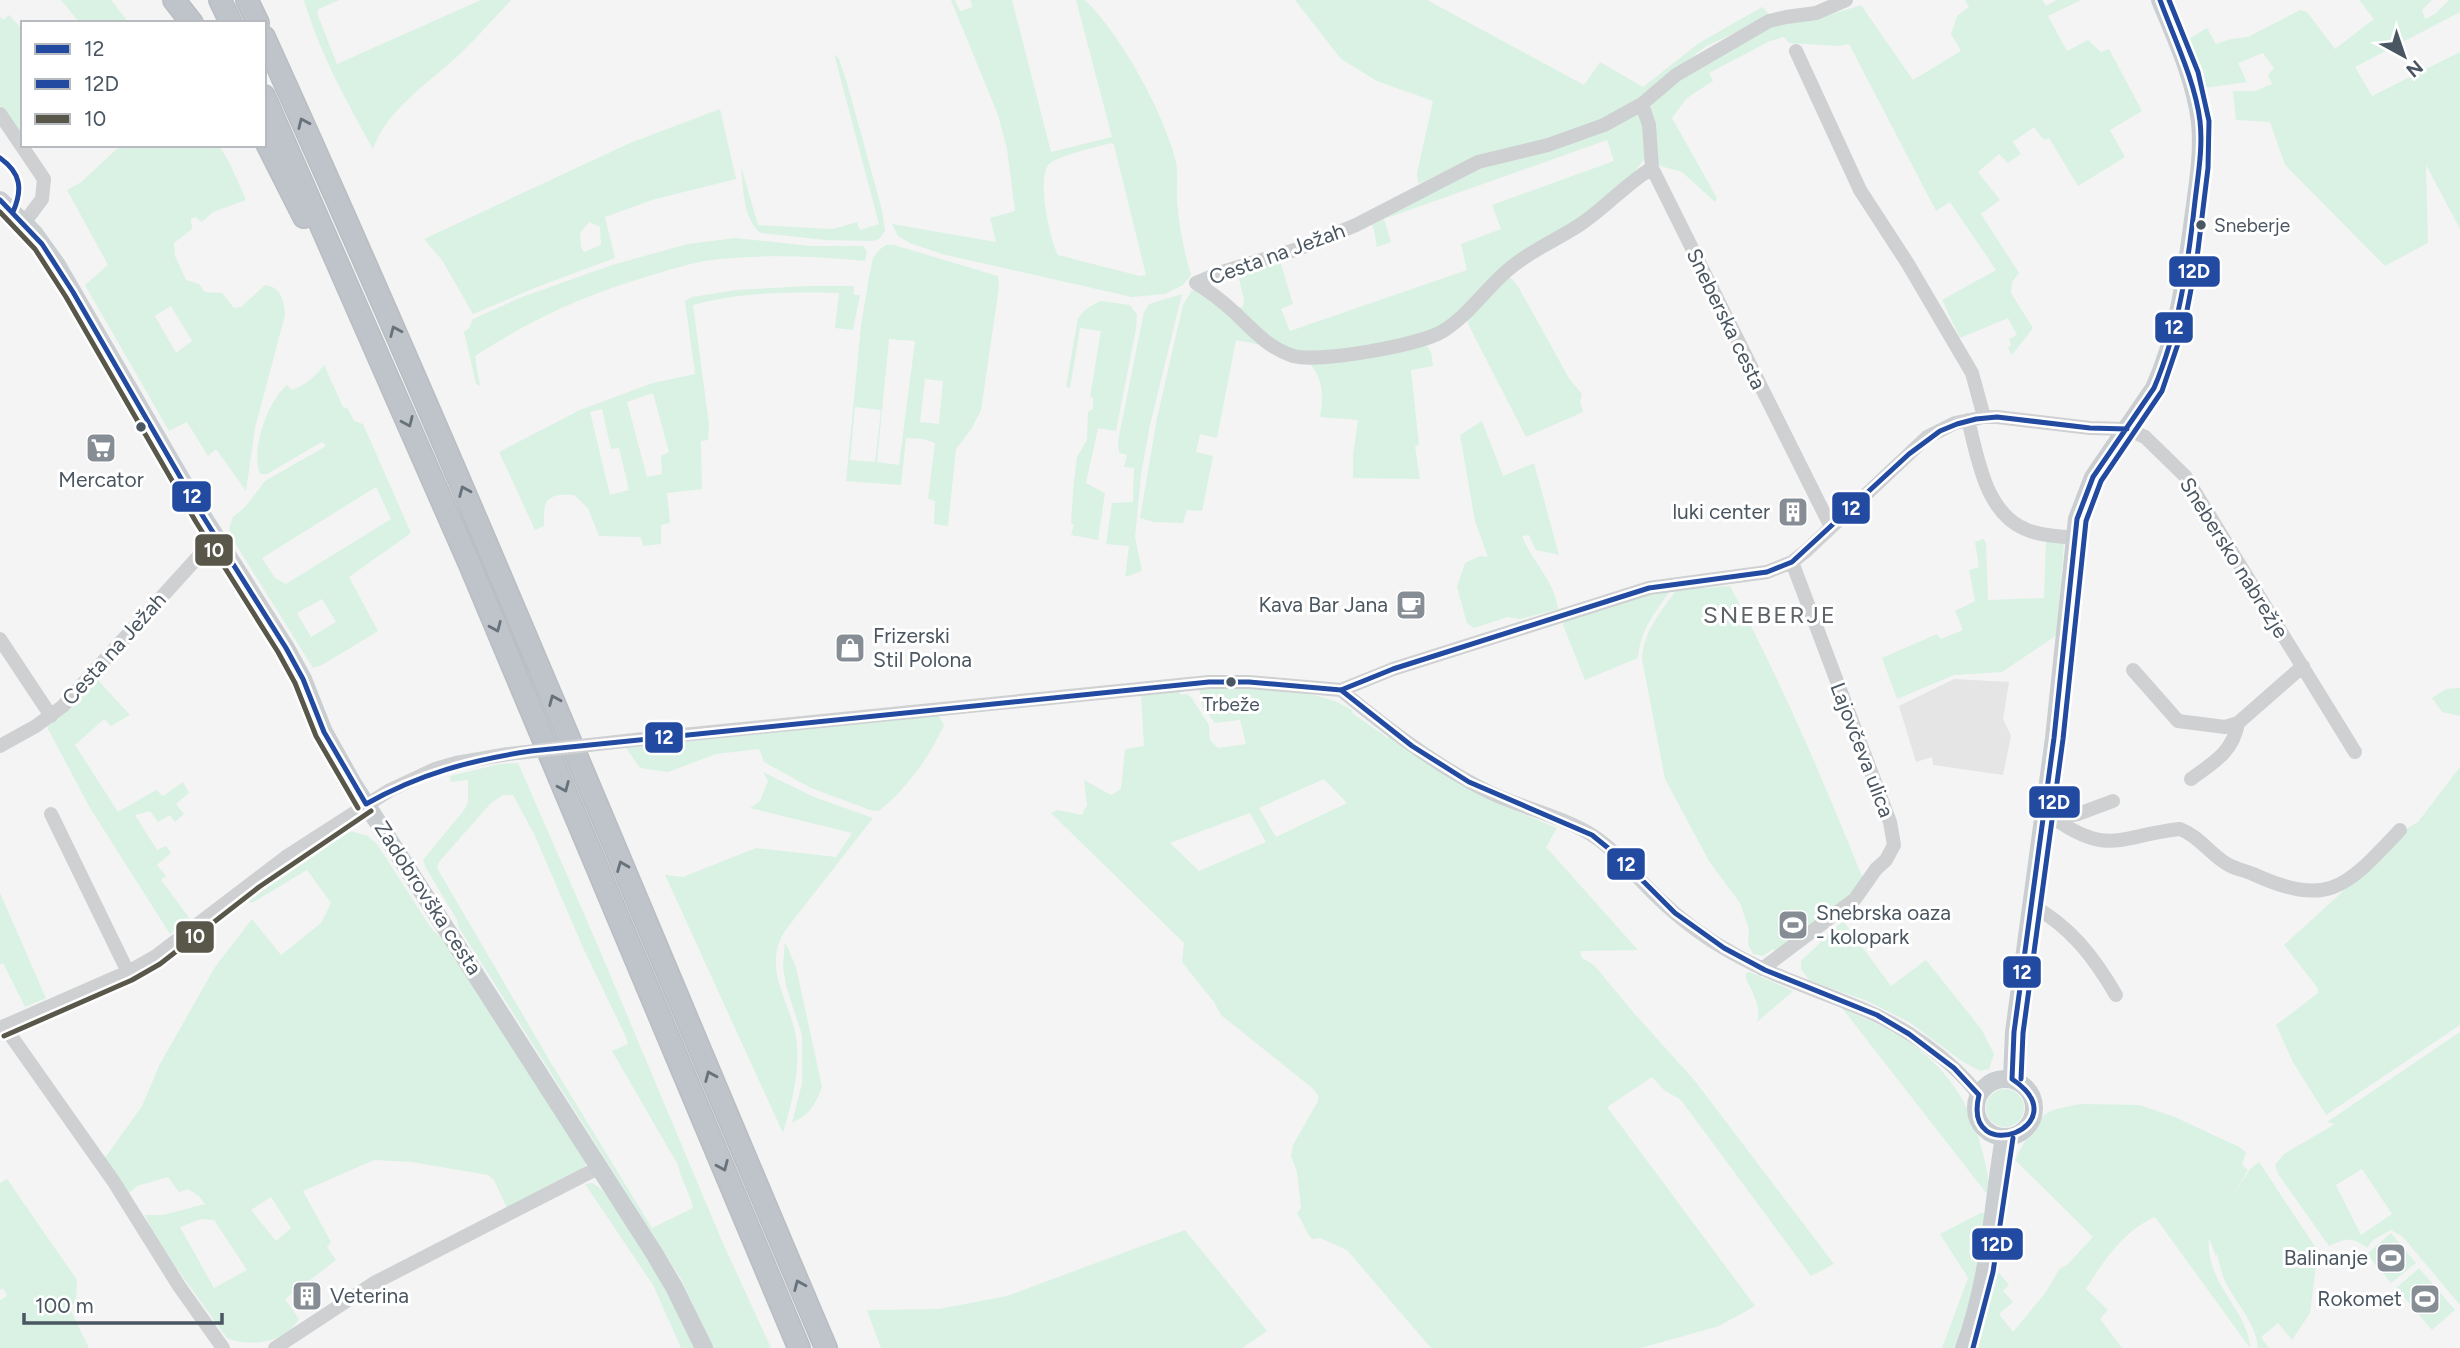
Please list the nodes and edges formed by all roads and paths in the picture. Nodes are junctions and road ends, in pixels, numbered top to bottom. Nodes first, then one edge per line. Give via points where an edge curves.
1 (174, 0) edge
2 (220, 0) edge
3 (247, 0) edge
4 (1846, 0) edge
5 (2160, 0) edge
6 (190, 21) edge
7 (230, 21) edge
8 (257, 21) edge
9 (266, 41) edge
10 (1796, 51) dead end
11 (266, 101) edge
12 (1642, 104) junction
13 (0, 114) edge
14 (266, 142) edge
15 (21, 145) edge
16 (22, 147) edge
17 (1652, 168) junction
18 (9, 214) edge
19 (331, 247) junction
20 (1984, 417) junction
21 (1968, 420) junction
22 (2126, 429) junction
23 (1831, 527) junction
24 (216, 537) junction
25 (2074, 538) junction
26 (1791, 562) junction
27 (0, 639) edge
28 (2303, 666) junction
29 (2133, 670) dead end
30 (1341, 690) junction
31 (51, 716) junction
32 (2238, 723) junction
33 (0, 746) edge
34 (2355, 752) dead end
35 (2191, 779) dead end
36 (2113, 801) dead end
37 (366, 804) junction
38 (51, 814) dead end
39 (2049, 818) junction
40 (2400, 830) dead end
41 (2031, 905) junction
42 (1762, 969) junction
43 (128, 972) junction
44 (2116, 995) dead end
45 (2, 1027) edge
46 (2012, 1079) junction
47 (1979, 1095) junction
48 (2004, 1137) junction
49 (600, 1167) junction
50 (223, 1348) edge
51 (275, 1348) edge
52 (704, 1348) edge
53 (799, 1348) edge
54 (825, 1348) edge
55 (1964, 1348) edge

1 - 6 highway
2 - 7 highway
3 - 8 highway
4 - 12 street, Cesta na Ježah via 1816,13 1769,21 1675,75
5 - 22 main road via 2193,91 2201,153 2178,312 2166,358 2154,388
54 -> 9 highway via 417,381
10 - 20 street via 1860,190 1972,373
11 - 19 highway
12 - 17 street, Sneberska cesta via 1650,125
12 - 17 street, Cesta na Ježah via 1604,125 1548,145 1478,162 1356,225 1196,283 1258,335 1293,356 1343,356 1428,339 1460,319 1510,267 1579,225
13 - 15 street
14 - 19 highway via 300,212
16 - 18 street via 44,179 42,199
17 - 23 street, Sneberska cesta
18 - 24 main road, Zadobrovška cesta via 49,253 68,282
19 -> 53 highway
20 - 21 street
20 - 22 street
21 - 23 street via 1927,437
21 - 25 street via 1984,482 2003,512 2025,529
22 - 25 main road via 2094,477
22 - 28 street, Snebersko nabrežje via 2145,437 2185,476
23 - 26 street
24 - 31 street, Cesta na Ježah
24 - 37 main road, Zadobrovška cesta via 296,665 324,732
25 - 39 main road
26 - 30 street via 1767,572 1649,588 1393,668
26 - 42 street, Lajovčeva ulica via 1890,822 1894,845 1855,899
27 - 31 street
28 - 32 street
28 - 34 street, Snebersko nabrežje
29 - 32 street via 2178,721 2225,727
30 - 37 street, bridge via 1209,682 652,737 508,754 435,769
30 - 42 street via 1371,716 1469,781 1590,834 1689,924
31 - 33 street, Cesta na Ježah
32 - 35 street via 2230,747
36 - 39 street via 2078,814
37 - 43 street
37 - 49 main road, Zadobrovška cesta
38 - 43 street
39 - 40 street via 2102,842 2180,830 2231,866 2300,891 2329,889 2350,878
39 - 41 main road
41 - 44 street via 2080,942
41 - 46 main road
42 - 47 street via 1891,1023 1966,1078
43 - 45 street
45 - 50 street via 114,1182
46 - 47 main road via 1993,1082
46 - 48 main road via 2028,1089 2034,1107 2029,1125
47 - 48 main road via 1980,1123
48 - 55 main road via 1989,1254
49 - 51 street via 373,1283
49 - 52 main road, Zadobrovška cesta via 674,1287

